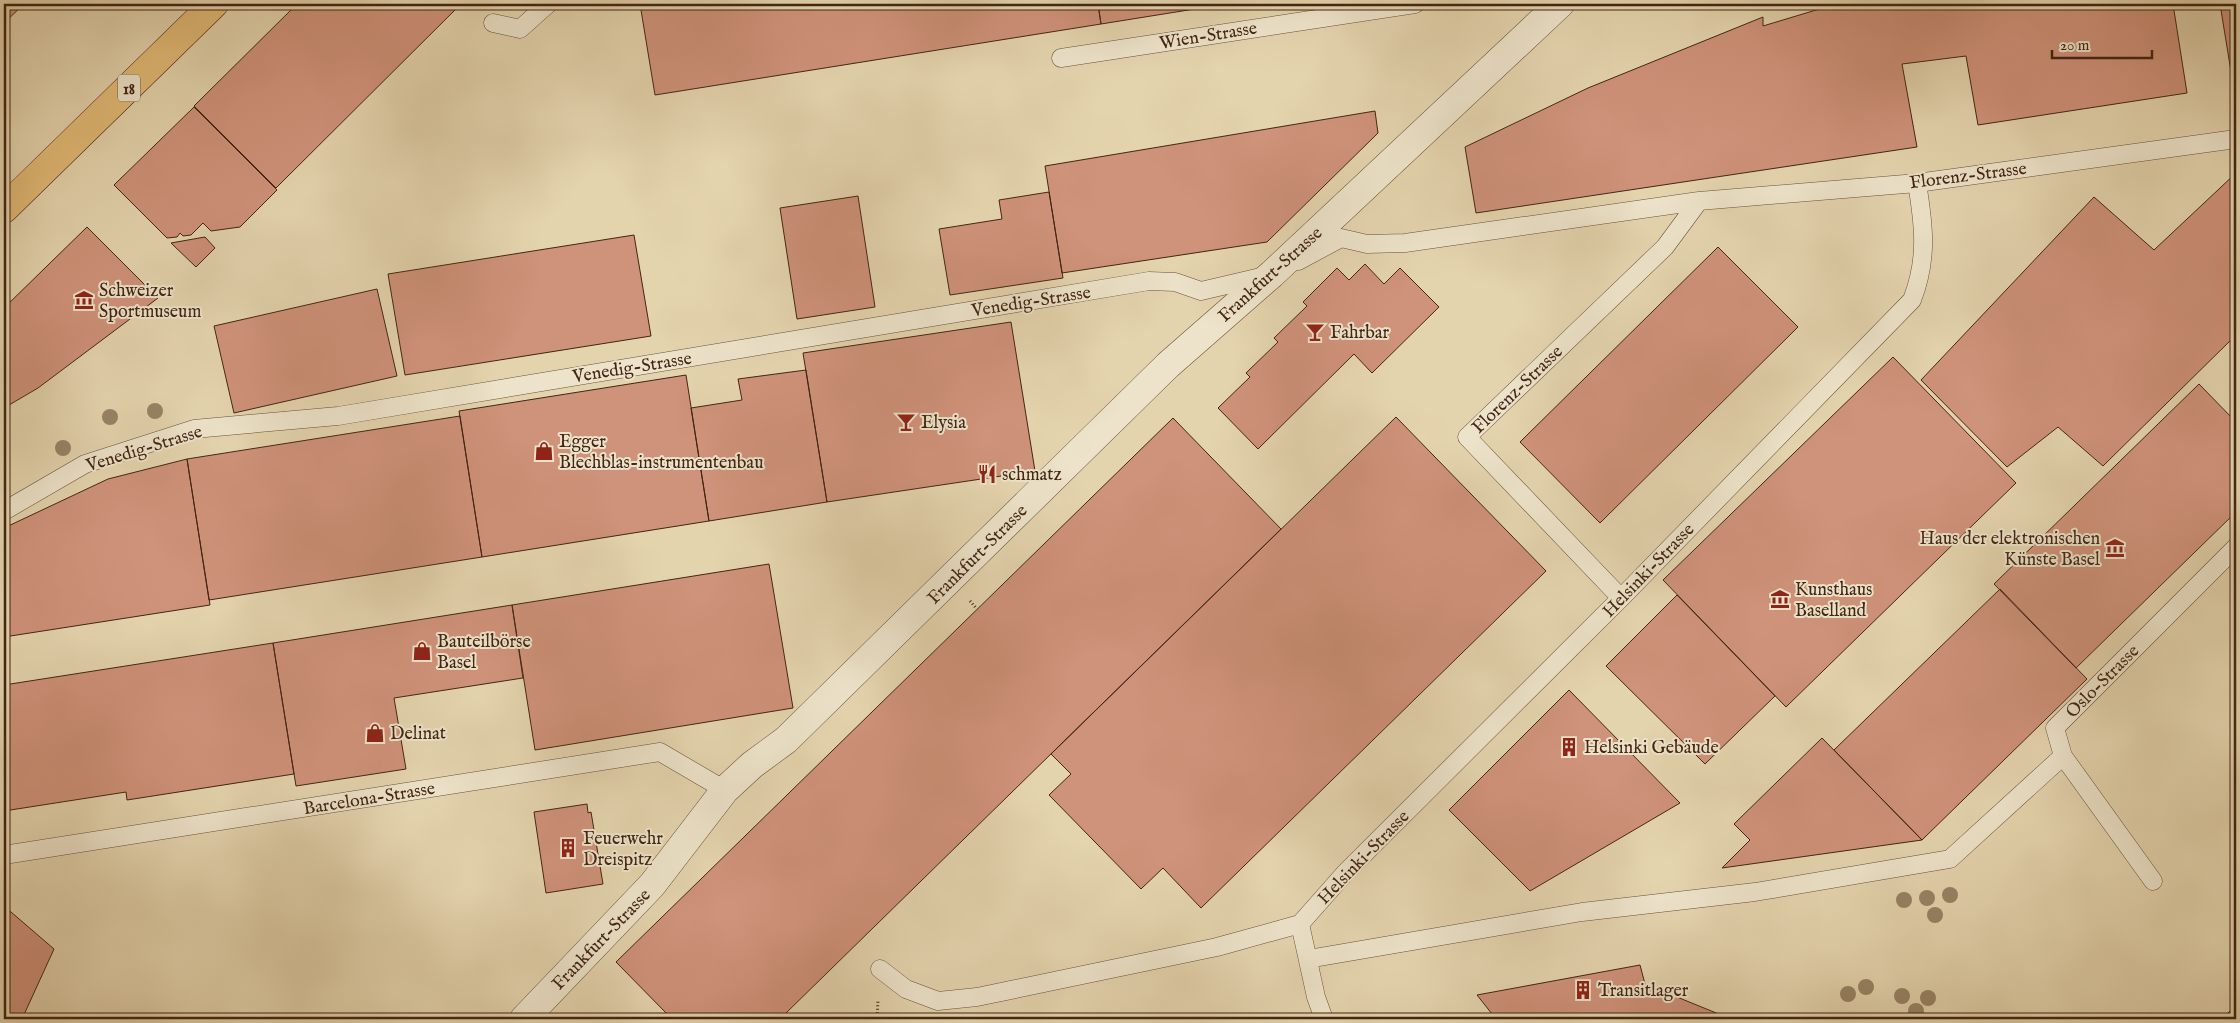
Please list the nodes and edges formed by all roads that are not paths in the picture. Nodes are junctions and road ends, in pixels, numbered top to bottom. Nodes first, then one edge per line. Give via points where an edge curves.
1 (214, 4) edge
2 (548, 4) edge
3 (1415, 4) edge
4 (1560, 4) edge
5 (493, 23) dead end
6 (1061, 58) dead end
7 (2236, 139) edge
8 (1917, 183) junction
9 (1699, 200) junction
10 (4, 209) edge
11 (1272, 274) junction
12 (4, 511) edge
13 (2236, 547) edge
14 (1621, 598) junction
15 (2063, 756) junction
16 (725, 790) junction
17 (4, 855) edge
18 (2153, 881) dead end
19 (1300, 924) junction
20 (1308, 959) junction
21 (880, 969) dead end
22 (524, 1019) edge
23 (1324, 1019) edge

1 - 10 main road, 18
2 - 5 lane via 520,29
3 - 6 lane, Wien-Strasse
4 - 11 street, Frankfurt-Strasse
7 - 8 lane, Florenz-Strasse
8 - 9 lane, Florenz-Strasse
8 - 14 lane, Helsinki-Strasse via 1923,252 1921,277 1912,300
9 - 11 lane, Florenz-Strasse via 1406,243 1367,244 1341,238
9 - 14 lane, Florenz-Strasse via 1665,247 1467,437
11 - 12 lane, Venedig-Strasse via 1201,291 1176,282 1149,281 338,416 194,429 85,464
11 - 16 street, Frankfurt-Strasse via 1168,365 786,740
13 - 15 lane, Oslo-Strasse via 2055,728
14 - 19 lane, Helsinki-Strasse via 1345,873
15 - 18 lane, Oslo-Strasse
15 - 20 lane via 1950,858 1755,892 1582,912
16 - 17 lane, Barcelona-Strasse via 660,752
16 - 22 street, Frankfurt-Strasse via 652,885
19 - 20 lane
19 - 21 lane via 1217,947 977,997 938,1001 906,989
20 - 23 lane

